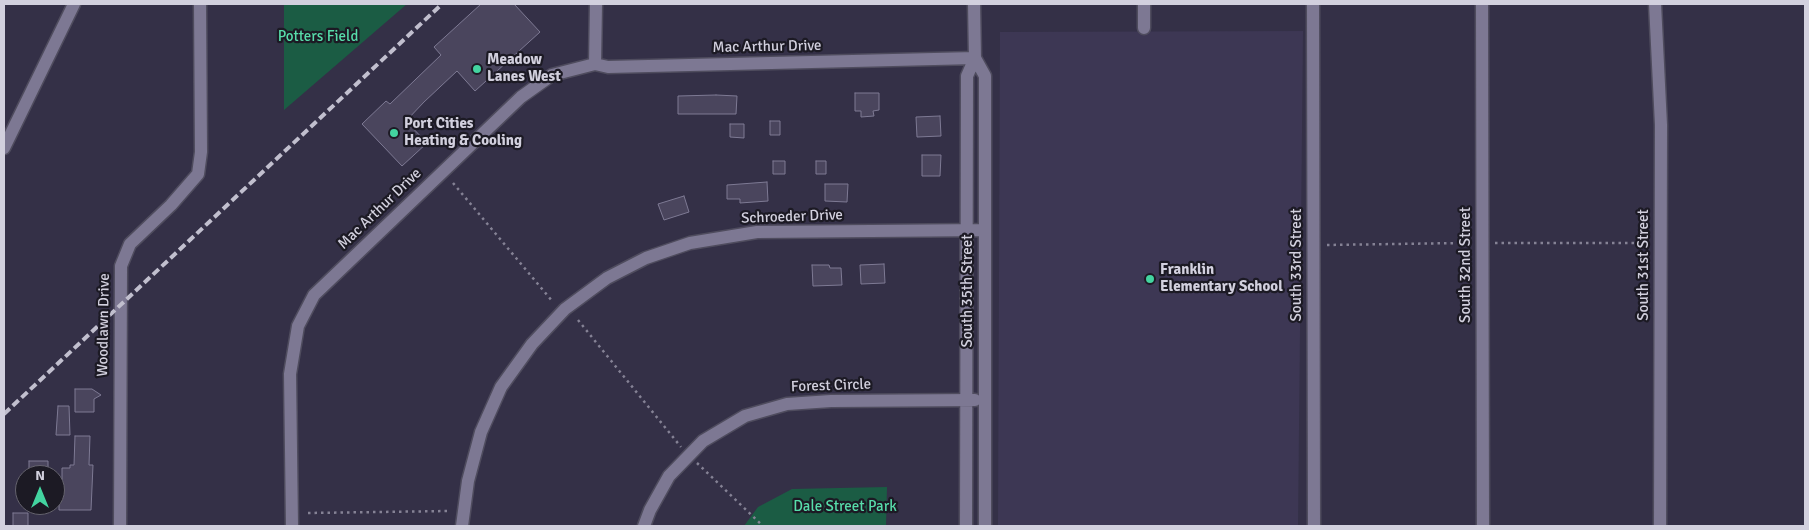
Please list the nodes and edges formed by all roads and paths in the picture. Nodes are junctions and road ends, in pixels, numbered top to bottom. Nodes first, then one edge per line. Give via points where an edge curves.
1 (74, 4) edge
2 (200, 4) edge
3 (596, 4) edge
4 (974, 4) edge
5 (1144, 4) edge
6 (1313, 4) edge
7 (1482, 4) edge
8 (1655, 4) edge
9 (1144, 28) dead end
10 (975, 58) junction
11 (595, 64) junction
12 (4, 148) edge
13 (453, 183) dead end
14 (984, 230) junction
15 (966, 231) junction
16 (1462, 243) dead end
17 (1494, 243) dead end
18 (1644, 243) dead end
19 (1327, 245) dead end
20 (553, 302) dead end
21 (578, 320) dead end
22 (966, 400) junction
23 (985, 400) junction
24 (688, 455) junction
25 (448, 511) dead end
26 (308, 513) dead end
27 (120, 526) edge
28 (292, 526) edge
29 (462, 526) edge
30 (644, 526) edge
31 (763, 526) edge
32 (966, 526) edge
33 (985, 526) edge
34 (1314, 526) edge
35 (1482, 526) edge
36 (1660, 526) edge

1 - 12 street
2 - 27 street, Woodlawn Drive via 201,152 198,174 130,244 122,266
3 - 11 street
4 - 10 street, South 35th Street
5 - 9 street
6 - 34 street, South 33rd Street
7 - 35 street, South 32nd Street
8 - 36 street, South 31st Street via 1661,125
10 - 11 street, Mac Arthur Drive via 608,67
10 - 14 street, South 35th Street via 985,76
10 - 15 street, South 35th Street via 967,76
11 - 28 street, Mac Arthur Drive via 552,75 521,97 314,295 298,326 290,374
13 - 20 path
14 - 15 street, Schroeder Drive
14 - 23 street, South 35th Street
15 - 22 street, South 35th Street
15 - 29 street, Schroeder Drive via 756,232 690,243 646,258 607,278 552,323 532,344 502,387 481,432 468,481
16 - 19 path
17 - 18 path
21 - 24 path
22 - 23 street, Forest Circle
22 - 24 street, Forest Circle via 831,400 787,404 744,416 703,441
22 - 32 street, South 35th Street
23 - 33 street, South 35th Street
24 - 30 street, Forest Circle via 669,476
24 - 31 path
25 - 26 path

